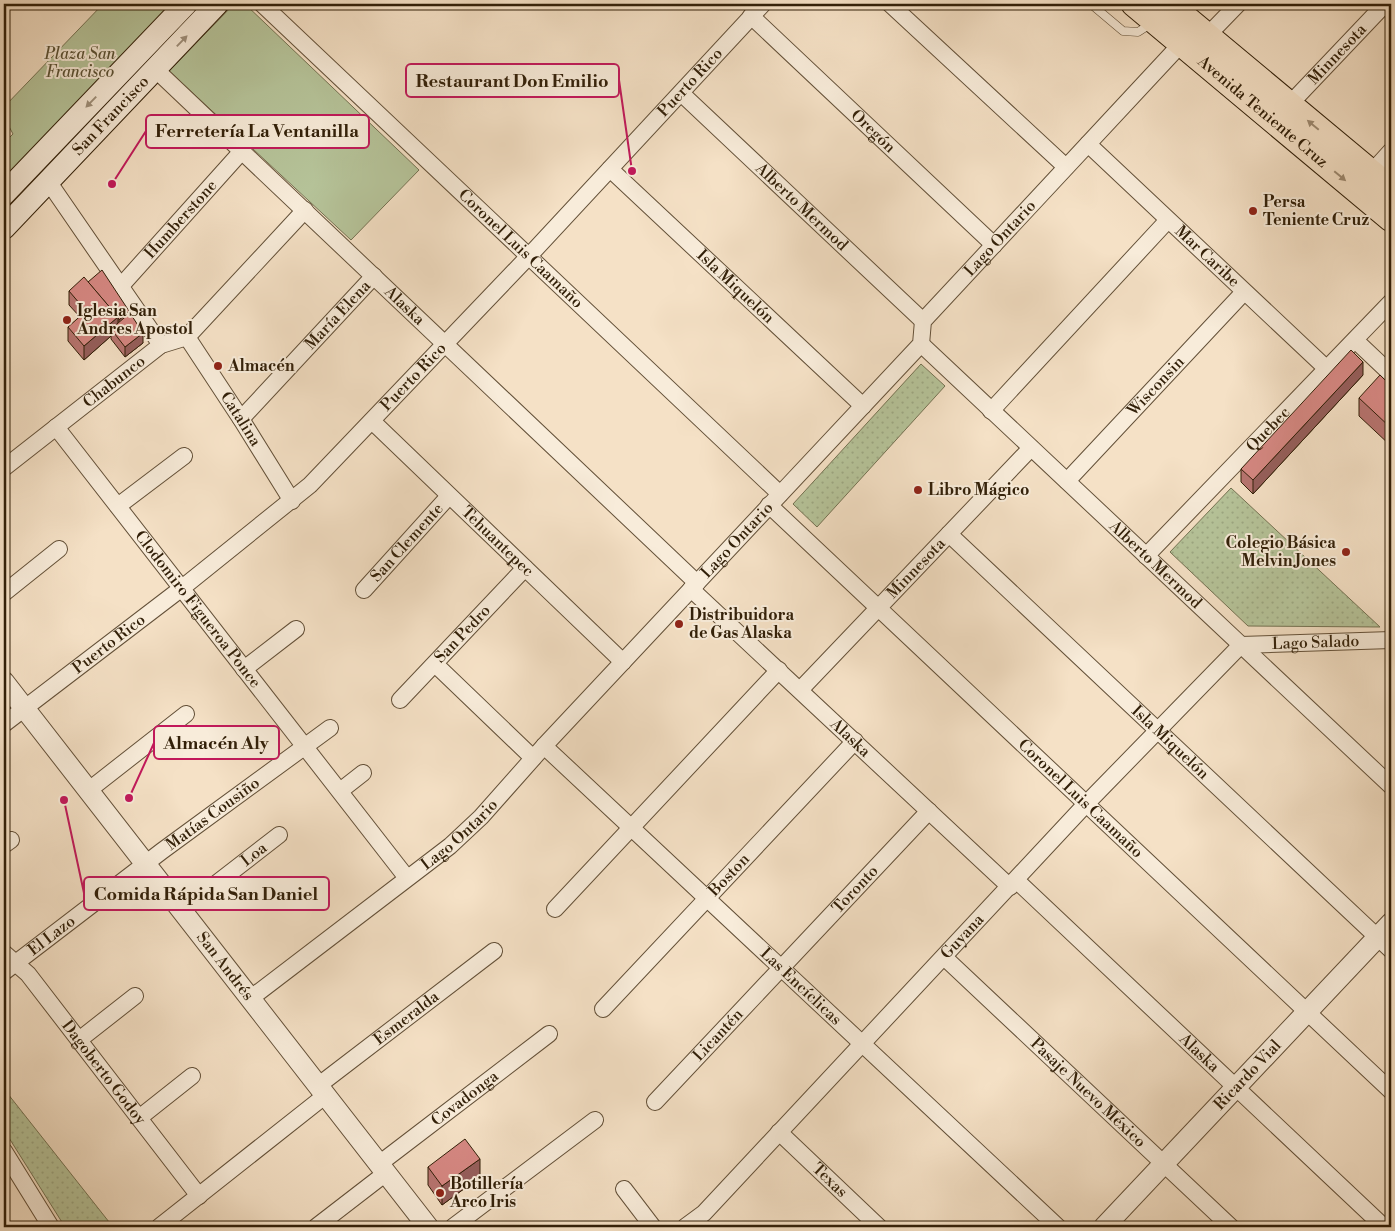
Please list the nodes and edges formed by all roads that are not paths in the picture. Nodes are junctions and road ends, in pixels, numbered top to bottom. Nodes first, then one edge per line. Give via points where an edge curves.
1 (186, 4) edge
2 (217, 4) edge
3 (262, 4) edge
4 (763, 4) edge
5 (890, 4) edge
6 (1092, 4) edge
7 (1134, 4) edge
8 (1238, 4) edge
9 (1385, 4) edge
10 (1162, 12) edge
11 (751, 16) junction
12 (1207, 36) junction
13 (1181, 44) junction
14 (155, 68) junction
15 (681, 93) junction
16 (1289, 104) junction
17 (1088, 144) junction
18 (242, 151) junction
19 (1391, 151) edge
20 (1066, 167) junction
21 (610, 169) junction
22 (1371, 172) junction
23 (48, 181) junction
24 (1391, 189) edge
25 (4, 194) edge
26 (305, 210) junction
27 (1391, 219) edge
28 (1168, 220) junction
29 (4, 228) edge
30 (994, 245) junction
31 (529, 256) junction
32 (374, 276) junction
33 (120, 287) junction
34 (1244, 292) junction
35 (1391, 302) edge
36 (923, 322) junction
37 (187, 337) junction
38 (1355, 340) junction
39 (446, 343) junction
40 (921, 344) junction
41 (161, 345) junction
42 (1327, 369) junction
43 (1391, 374) edge
44 (863, 406) junction
45 (991, 411) junction
46 (241, 419) junction
47 (372, 421) junction
48 (56, 427) junction
49 (1031, 448) junction
50 (184, 456) dead end
51 (4, 468) edge
52 (1067, 481) junction
53 (450, 496) junction
54 (774, 500) junction
55 (292, 501) junction
56 (118, 506) junction
57 (949, 534) junction
58 (59, 549) dead end
59 (1146, 556) junction
60 (525, 568) junction
61 (694, 586) junction
62 (182, 588) junction
63 (364, 590) dead end
64 (4, 592) edge
65 (878, 608) junction
66 (296, 629) dead end
67 (1391, 640) edge
68 (1241, 645) junction
69 (623, 662) junction
70 (435, 664) junction
71 (244, 668) junction
72 (778, 670) junction
73 (4, 682) edge
74 (800, 690) junction
75 (400, 700) dead end
76 (24, 708) junction
77 (186, 714) dead end
78 (4, 724) edge
79 (330, 728) dead end
80 (1158, 730) junction
81 (854, 741) junction
82 (305, 747) junction
83 (539, 752) junction
84 (363, 772) dead end
85 (1391, 786) edge
86 (89, 790) junction
87 (340, 791) junction
88 (1086, 804) junction
89 (929, 811) junction
90 (630, 827) junction
91 (279, 835) dead end
92 (146, 863) junction
93 (408, 878) junction
94 (1013, 883) junction
95 (707, 898) junction
96 (555, 909) dead end
97 (182, 910) junction
98 (1391, 923) edge
99 (1384, 944) edge
100 (494, 951) dead end
101 (944, 957) junction
102 (8, 963) edge
103 (782, 968) junction
104 (136, 996) dead end
105 (251, 998) junction
106 (603, 1009) dead end
107 (1307, 1012) junction
108 (549, 1034) dead end
109 (79, 1040) junction
110 (862, 1044) junction
111 (192, 1076) dead end
112 (1236, 1088) junction
113 (322, 1090) junction
114 (1391, 1091) edge
115 (655, 1102) dead end
116 (139, 1118) junction
117 (595, 1120) dead end
118 (780, 1132) junction
119 (4, 1151) edge
120 (1164, 1164) junction
121 (383, 1168) junction
122 (624, 1189) dead end
123 (199, 1196) junction
124 (51, 1227) edge
125 (159, 1227) edge
126 (316, 1227) edge
127 (428, 1227) edge
128 (453, 1227) edge
129 (653, 1227) edge
130 (685, 1227) edge
131 (879, 1227) edge
132 (1058, 1227) edge
133 (1104, 1227) edge
134 (1231, 1227) edge
135 (1384, 1227) edge

1 -> 25 main road, San Francisco
14 -> 2 main road, San Francisco
3 - 31 street, Coronel Luis Caamaño
4 - 11 street, Puerto Rico
5 - 20 street
6 - 10 lane via 1123,31 1138,32
7 - 10 main road, Avenida Teniente Cruz
8 - 12 street
9 - 16 street, Minnesota
10 - 12 main road, Avenida Teniente Cruz
10 - 13 main road, Avenida Teniente Cruz
11 - 15 street, Puerto Rico
11 - 30 street, Oregón
12 - 16 main road, Avenida Teniente Cruz
13 - 17 street, Lago Ontario
13 -> 27 main road, Avenida Teniente Cruz
14 - 18 street, Alaska
14 - 23 main road, San Francisco
15 - 21 street, Puerto Rico
15 - 36 street, Alberto Mermod
22 -> 16 main road, Avenida Teniente Cruz
17 - 20 street, Lago Ontario
17 - 28 street, Mar Caribe
18 - 26 street, Alaska
18 - 33 street, Humberstone
19 - 22 street
20 - 30 street, Lago Ontario
21 - 31 street, Puerto Rico
21 - 44 street, Isla Miquelón
22 - 24 main road, Avenida Teniente Cruz
23 - 29 main road, San Francisco
23 - 33 street
26 - 32 street, Alaska
26 - 37 street
28 - 34 street, Mar Caribe
28 - 45 street
30 - 36 street, Lago Ontario
31 - 39 street, Puerto Rico
31 - 54 street, Coronel Luis Caamaño
32 - 39 street, Alaska
32 - 46 street, María Elena
33 - 41 street
34 - 42 street, Mar Caribe
34 - 52 street, Wisconsin
35 - 38 street, Quebec
36 - 40 street
37 - 41 street, Chabunco
37 - 46 street, Catalina
38 - 42 street, Quebec
38 - 43 street
39 - 47 street, Puerto Rico
39 - 61 street, Alaska
40 - 44 street, Lago Ontario
40 - 45 street, Alberto Mermod
41 - 48 street, Chabunco
42 - 59 street, Quebec
44 - 54 street, Lago Ontario
45 - 49 street, Alberto Mermod
46 - 55 street, Catalina
47 - 53 street, Tehuantepec
47 - 55 street, Puerto Rico
48 - 51 street, Chabunco
48 - 56 street, Clodomiro Figueroa Ponce
49 - 52 street, Alberto Mermod
49 - 57 street, Minnesota
50 - 56 street
52 - 59 street, Alberto Mermod
53 - 60 street, Tehuantepec
53 - 63 street, San Clemente
54 - 61 street, Lago Ontario
54 - 65 street, Coronel Luis Caamaño
55 - 62 street, Puerto Rico
56 - 62 street, Clodomiro Figueroa Ponce
57 - 65 street, Minnesota
57 - 80 street, Isla Miquelón
58 - 64 street
59 - 68 street, Alberto Mermod
60 - 69 street, Tehuantepec
60 - 70 street, San Pedro
61 - 69 street, Lago Ontario
61 - 72 street, Alaska
62 - 71 street, Clodomiro Figueroa Ponce
62 - 76 street, Puerto Rico
65 - 74 street, Minnesota
65 - 88 street, Coronel Luis Caamaño
66 - 71 street
67 - 68 street, Lago Salado
68 - 80 street, Guyana
68 - 85 street, Alberto Mermod
69 - 83 street, Lago Ontario
70 - 75 street, San Pedro
70 - 83 street, Las Encíclicas
71 - 82 street, Clodomiro Figueroa Ponce
72 - 74 street, Alaska
72 - 90 street
73 - 76 street, San Andrés
74 - 81 street, Alaska
76 - 78 street, Puerto Rico
76 - 86 street, San Andrés
77 - 86 street
79 - 82 street, Matías Cousiño
80 - 88 street, Guyana
80 - 99 street, Isla Miquelón
81 - 89 street, Alaska
81 - 95 street, Boston
82 - 87 street, Clodomiro Figueroa Ponce
82 - 92 street, Matías Cousiño
83 - 90 street, Las Encíclicas
83 - 93 street, Lago Ontario via 465,832
84 - 87 street
86 - 92 street, San Andrés
87 - 93 street, Clodomiro Figueroa Ponce
88 - 94 street, Guyana
88 - 107 street, Coronel Luis Caamaño
89 - 94 street, Alaska
89 - 103 street, Toronto
90 - 95 street, Las Encíclicas
90 - 96 street
91 - 97 street, Loa
92 - 97 street, San Andrés
92 - 102 street, El Lazo
93 - 105 street, Lago Ontario
94 - 101 street, Guyana
94 - 112 street, Alaska
95 - 103 street, Las Encíclicas
95 - 106 street, Boston
97 - 105 street, San Andrés
98 - 99 street, Ricardo Vial
99 - 107 street, Ricardo Vial
100 - 113 street, Esmeralda
101 - 110 street, Guyana
101 - 120 street, Pasaje Nuevo México
102 - 109 street, Dagoberto Godoy via 28,974
103 - 110 street, Las Encíclicas
103 - 115 street, Licantén
104 - 109 street
105 - 113 street, San Andrés
107 - 112 street, Ricardo Vial
107 - 114 street, Coronel Luis Caamaño
108 - 121 street, Covadonga
109 - 116 street, Dagoberto Godoy
110 - 118 street, Guyana
110 - 132 street, Las Encíclicas
111 - 116 street
112 - 120 street, Ricardo Vial
112 - 135 street, Alaska
113 - 121 street, San Andrés
113 - 123 street, Esmeralda
116 - 123 street, Dagoberto Godoy
117 - 128 street
118 - 130 street, Guyana via 704,1213
118 - 131 street, Texas
119 - 124 street
120 - 133 street, Ricardo Vial
120 - 134 street, Pasaje Nuevo México
121 - 126 street, Covadonga
121 - 127 street, San Andrés
122 - 129 street
123 - 125 street, Esmeralda

